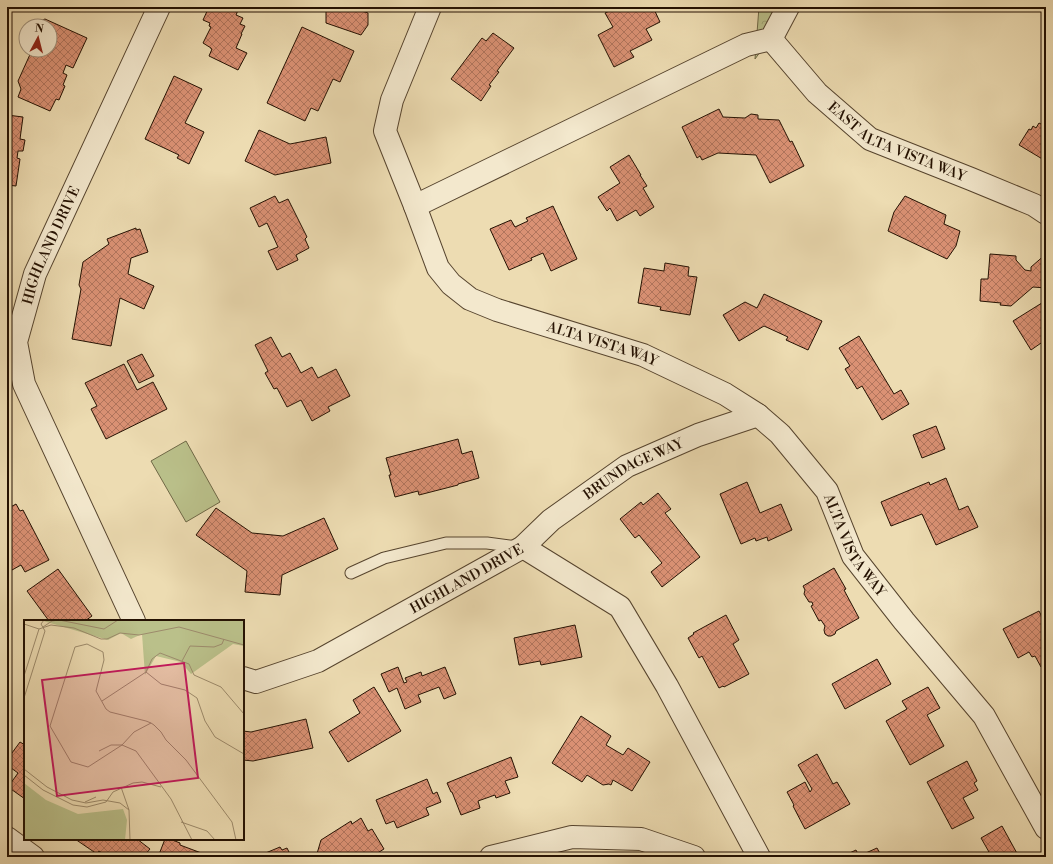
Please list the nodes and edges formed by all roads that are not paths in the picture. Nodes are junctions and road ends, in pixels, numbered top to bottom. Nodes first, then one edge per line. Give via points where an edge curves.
1 (159, 7) edge
2 (430, 7) edge
3 (788, 7) edge
4 (771, 39) junction
5 (416, 206) junction
6 (1046, 213) edge
7 (758, 415) junction
8 (523, 547) junction
9 (351, 573) dead end
10 (134, 620) edge
11 (244, 678) edge
12 (1046, 828) edge
13 (7, 838) edge
14 (33, 857) edge
15 (491, 857) edge
16 (694, 857) edge
17 (759, 857) edge

1 - 10 street, HIGHLAND DRIVE via 35,274 16,342 24,384
2 - 5 street via 392,100 385,131
3 - 4 street
4 - 5 street via 746,45
4 - 6 street, EAST ALTA VISTA WAY via 817,93 870,139 1034,205
5 - 7 street, ALTA VISTA WAY via 438,268 451,284 470,299 497,310 643,355 725,394
7 - 8 street, BRUNDAGE WAY via 698,435 627,466 551,520
7 - 12 street, ALTA VISTA WAY via 780,434 827,491 853,556 984,716
8 - 9 lane via 487,543 446,543 384,558
8 - 11 street, HIGHLAND DRIVE via 318,661 256,682
8 - 17 street, HIGHLAND DRIVE via 620,607 667,686
13 - 14 street
15 - 16 street via 572,837 641,838

